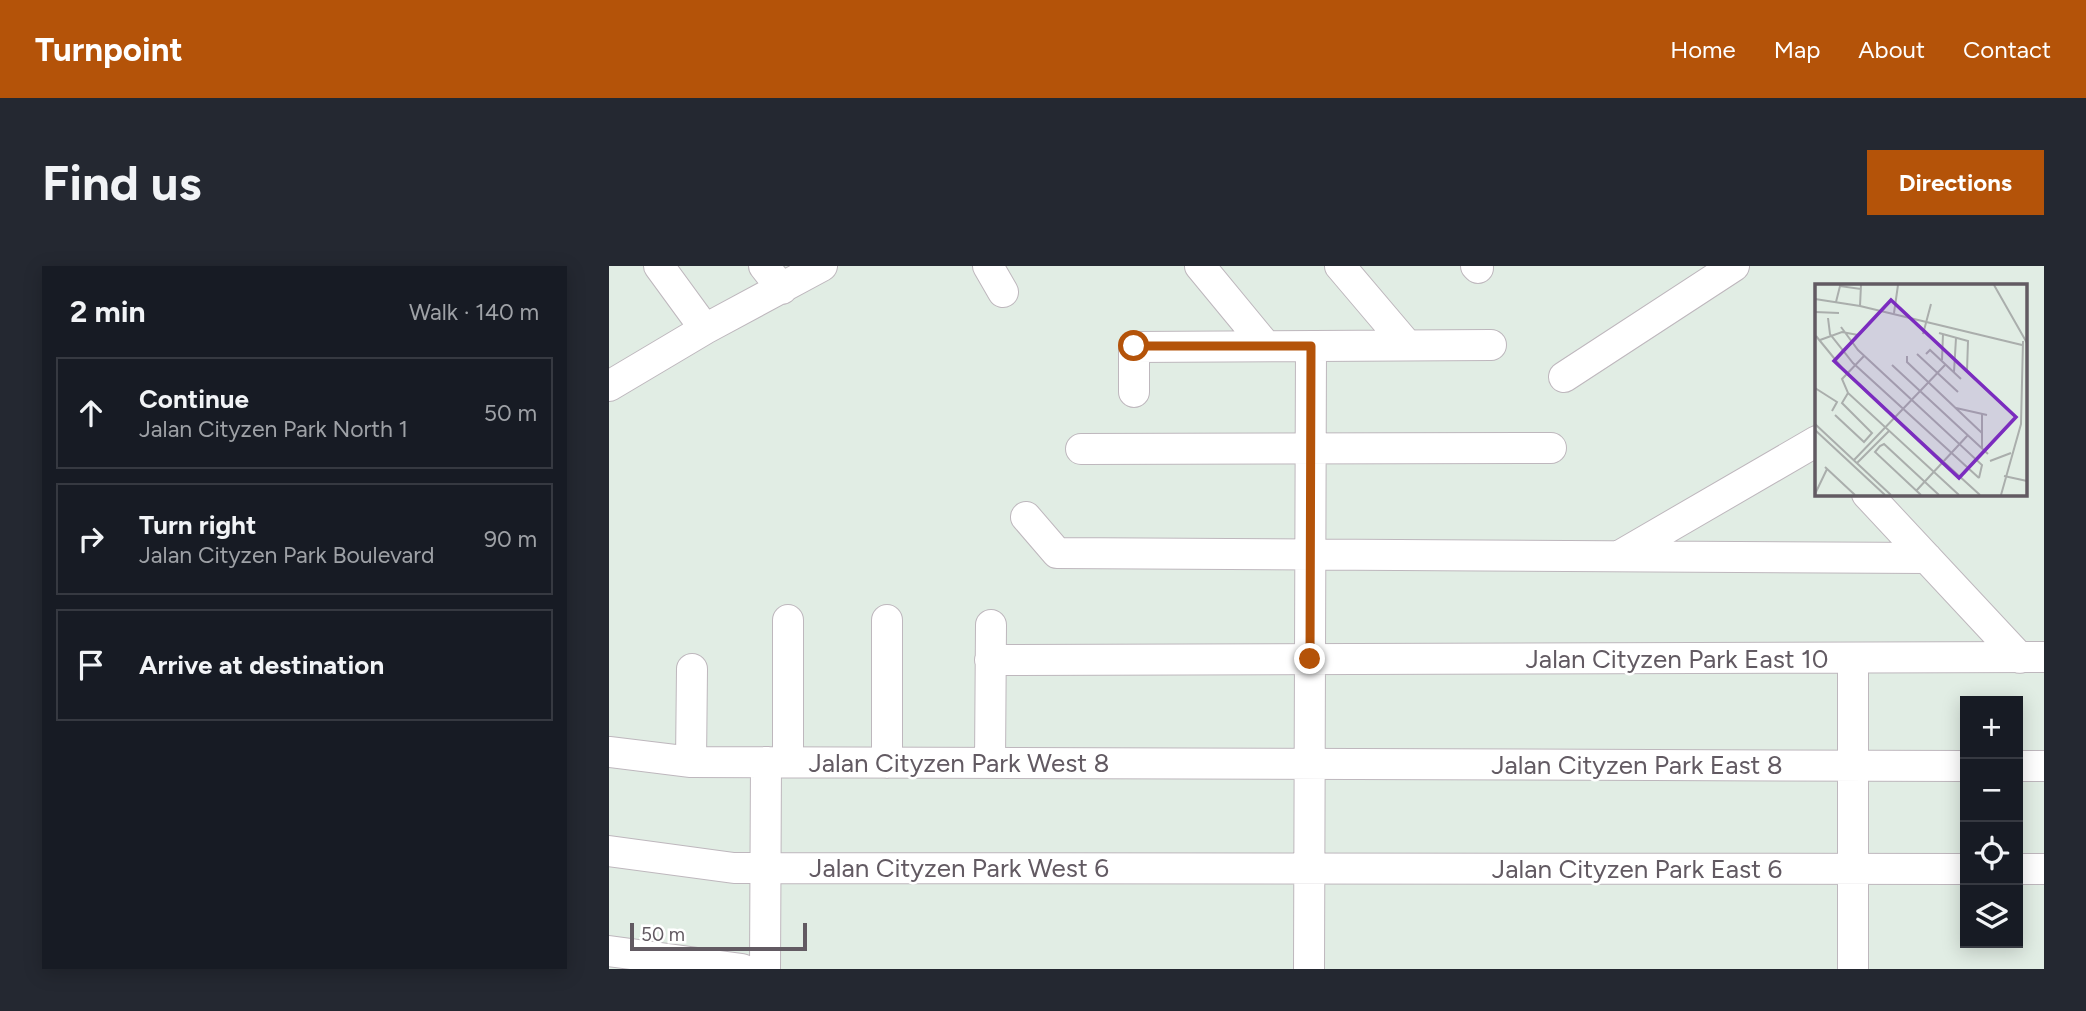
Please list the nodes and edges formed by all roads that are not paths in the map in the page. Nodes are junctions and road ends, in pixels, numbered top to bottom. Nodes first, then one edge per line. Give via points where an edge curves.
1 (659, 266) edge
2 (822, 266) edge
3 (988, 266) edge
4 (1200, 266) edge
5 (1340, 266) edge
6 (1734, 266) edge
7 (773, 278) edge
8 (1003, 292) dead end
9 (705, 329) junction
10 (1407, 345) junction
11 (1491, 345) dead end
12 (1266, 346) junction
13 (1311, 346) junction
14 (1564, 377) dead end
15 (609, 386) edge
16 (1134, 392) dead end
17 (1815, 443) edge
18 (1551, 448) dead end
19 (1081, 449) dead end
20 (1310, 449) junction
21 (1868, 495) edge
22 (1026, 516) dead end
23 (1310, 554) junction
24 (1619, 556) junction
25 (1927, 558) junction
26 (788, 620) dead end
27 (887, 620) dead end
28 (991, 625) dead end
29 (2032, 657) edge
30 (1310, 659) junction
31 (1853, 659) junction
32 (991, 660) junction
33 (692, 669) dead end
34 (609, 752) edge
35 (691, 762) junction
36 (777, 762) junction
37 (887, 763) junction
38 (991, 763) junction
39 (1310, 764) junction
40 (1853, 765) junction
41 (1960, 766) edge
42 (2023, 766) edge
43 (2044, 766) edge
44 (609, 850) edge
45 (765, 868) junction
46 (1309, 869) junction
47 (1853, 869) junction
48 (1960, 869) edge
49 (2023, 869) edge
50 (2044, 869) edge
51 (609, 951) edge
52 (742, 969) edge
53 (765, 969) edge
54 (1309, 969) edge
55 (1853, 969) edge

1 - 9 street
2 - 7 street
3 - 8 street
4 - 12 street
5 - 10 street
6 - 14 street
7 - 9 street
9 - 15 street
10 - 11 street
10 - 13 street
12 - 13 street
12 - 16 street via 1134,346
13 - 20 street
17 - 24 street
18 - 20 street
19 - 20 street
20 - 23 street
21 - 25 street
22 - 23 street via 1057,553
23 - 24 street
23 - 30 street
24 - 25 street
25 - 29 street
26 - 36 street
27 - 37 street
28 - 32 street
29 - 31 street, Jalan Cityzen Park East 10
30 - 31 street, Jalan Cityzen Park East 10
30 - 32 street, Jalan Cityzen Park East 10
30 - 39 street
31 - 40 street
32 - 38 street
33 - 35 street
34 - 35 street, Jalan Cityzen Park West 8
35 - 36 street, Jalan Cityzen Park West 8
36 - 37 street, Jalan Cityzen Park West 8
36 - 45 street
37 - 38 street, Jalan Cityzen Park West 8
38 - 39 street, Jalan Cityzen Park West 8
39 - 40 street, Jalan Cityzen Park East 8
39 - 46 street
40 - 41 street, Jalan Cityzen Park East 8
40 - 47 street
42 - 43 street
44 - 45 street, Jalan Cityzen Park West 6 via 734,868
45 - 46 street, Jalan Cityzen Park West 6
45 - 53 street
46 - 47 street, Jalan Cityzen Park East 6
46 - 54 street
47 - 48 street, Jalan Cityzen Park East 6
47 - 55 street
49 - 50 street
51 - 52 street

